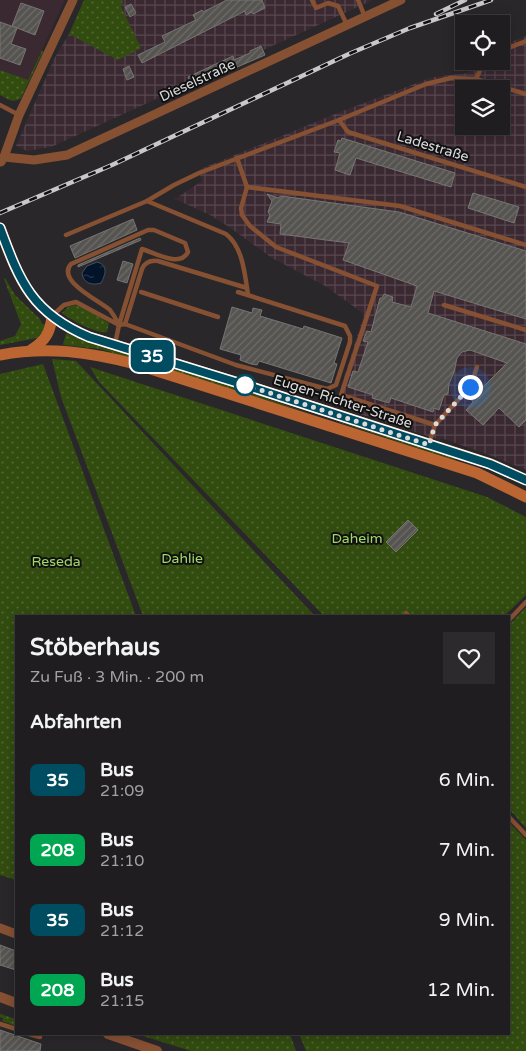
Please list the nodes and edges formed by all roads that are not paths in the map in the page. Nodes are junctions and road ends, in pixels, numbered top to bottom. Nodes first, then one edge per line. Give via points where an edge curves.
1 (72, 0) edge
2 (312, 0) edge
3 (358, 0) edge
4 (401, 0) edge
5 (327, 2) edge
6 (365, 17) junction
7 (347, 25) junction
8 (526, 41) edge
9 (510, 47) edge
10 (480, 70) edge
11 (476, 79) junction
12 (526, 94) edge
13 (0, 105) edge
14 (19, 115) junction
15 (338, 120) junction
16 (237, 158) junction
17 (1, 160) edge
18 (247, 187) junction
19 (526, 187) edge
20 (147, 201) junction
21 (0, 228) edge
22 (66, 235) dead end
23 (526, 245) edge
24 (247, 288) junction
25 (141, 292) dead end
26 (238, 292) dead end
27 (248, 295) junction
28 (444, 304) dead end
29 (52, 317) junction
30 (218, 317) dead end
31 (125, 324) junction
32 (119, 325) junction
33 (526, 330) edge
34 (115, 345) junction
35 (31, 350) junction
36 (0, 354) edge
37 (477, 367) dead end
38 (435, 425) junction
39 (429, 445) junction
40 (526, 480) edge
41 (526, 497) edge
42 (526, 602) edge
43 (510, 619) edge
44 (510, 818) edge
45 (526, 835) edge
46 (0, 928) edge
47 (15, 934) edge
48 (0, 997) edge
49 (15, 1003) edge
50 (0, 1024) edge
51 (15, 1029) edge
52 (33, 1035) edge
53 (110, 1035) edge
54 (40, 1037) dead end
55 (144, 1049) edge
56 (157, 1051) edge

1 - 14 street
2 - 5 lane via 316,8
3 - 6 lane
4 - 6 street, Dieselstraße
5 - 7 lane via 338,6
6 - 7 street, Dieselstraße
7 - 17 street, Dieselstraße via 67,155
8 - 9 lane
10 - 11 lane
11 - 12 lane
11 - 15 lane via 451,78 426,84
13 - 14 lane
14 - 17 street
15 - 16 lane
15 - 19 lane, Ladestraße via 348,132
16 - 18 lane
16 - 20 lane via 199,173
18 - 23 lane via 400,206
18 - 38 lane via 242,215 276,248 376,286 341,395
20 - 22 lane
20 - 24 lane via 232,239 239,253
21 - 29 main road, Eugen-Richter-Straße via 24,286
24 - 27 lane
24 - 31 lane via 151,261 142,269
25 - 30 lane
26 - 27 lane
27 - 31 lane via 345,326 350,342 336,386 326,390 259,372
28 - 33 lane
29 - 32 lane via 64,305 76,302
29 - 34 main road, Eugen-Richter-Straße via 89,337
29 - 35 main road via 49,333
31 - 32 lane
32 - 32 lane via 142,249 178,260 188,252 185,243 148,230 69,267 73,283 110,311
32 - 34 lane
34 - 39 main road, Eugen-Richter-Straße
35 - 36 main road, Eugen-Richter-Straße
35 - 41 main road, Eugen-Richter-Straße via 76,351 135,364 477,473
37 - 38 lane via 470,387
38 - 39 lane
39 - 40 main road, Eugen-Richter-Straße via 490,464
42 - 43 lane
44 - 45 lane
46 - 47 street
48 - 49 street
50 - 51 lane
52 - 54 lane
53 - 55 street
55 - 56 street

